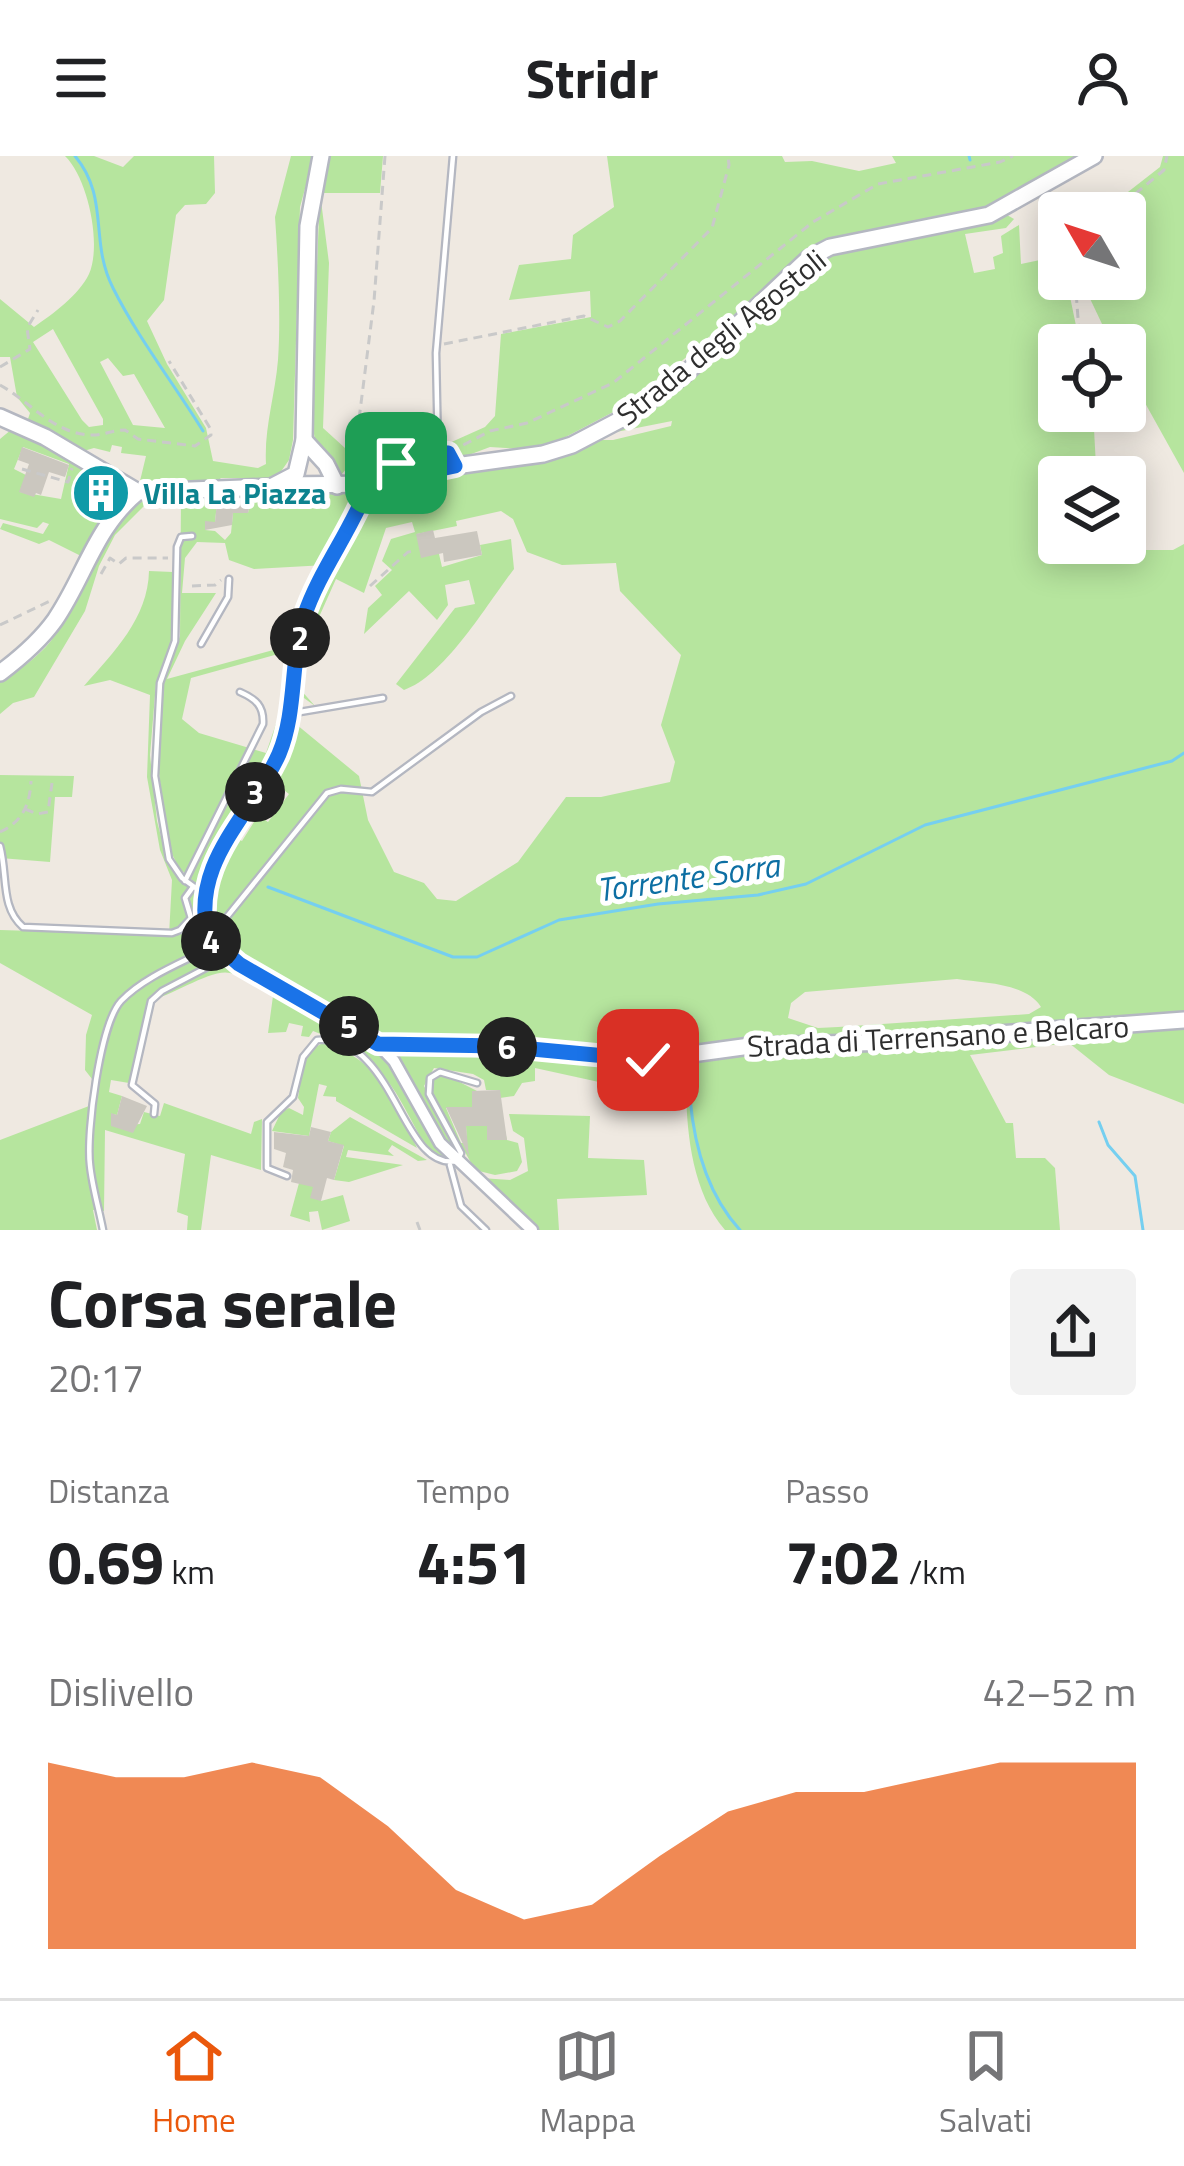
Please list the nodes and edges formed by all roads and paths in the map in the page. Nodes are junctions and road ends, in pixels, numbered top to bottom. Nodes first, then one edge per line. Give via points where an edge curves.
1 (321, 156) edge
2 (385, 156) edge
3 (453, 156) edge
4 (728, 156) edge
5 (1012, 156) edge
6 (1094, 156) edge
7 (1167, 156) edge
8 (1137, 192) edge
9 (38, 310) dead end
10 (436, 346) junction
11 (169, 361) dead end
12 (0, 367) edge
13 (0, 385) edge
14 (0, 417) edge
15 (304, 440) junction
16 (368, 449) junction
17 (438, 452) junction
18 (452, 459) junction
19 (87, 461) junction
20 (356, 462) dead end
21 (22, 469) dead end
22 (369, 484) junction
23 (281, 485) junction
24 (337, 486) junction
25 (138, 492) junction
26 (192, 536) dead end
27 (416, 551) dead end
28 (176, 558) junction
29 (101, 574) dead end
30 (226, 579) joint
31 (192, 586) dead end
32 (370, 586) dead end
33 (52, 600) dead end
34 (0, 625) edge
35 (201, 644) dead end
36 (0, 674) edge
37 (241, 692) dead end
38 (512, 696) dead end
39 (383, 698) dead end
40 (289, 713) junction
41 (31, 781) dead end
42 (52, 783) dead end
43 (23, 808) junction
44 (0, 832) edge
45 (0, 846) edge
46 (185, 880) junction
47 (198, 891) junction
48 (217, 947) junction
49 (1184, 1020) edge
50 (378, 1044) junction
51 (477, 1083) dead end
52 (154, 1114) dead end
53 (453, 1162) junction
54 (287, 1176) dead end
55 (417, 1222) dead end
56 (103, 1230) edge
57 (420, 1230) edge
58 (487, 1230) edge
59 (532, 1230) edge

1 - 15 street via 308,226
2 - 16 path via 358,427
3 - 10 lane
4 - 10 path via 712,228 620,321 608,327 584,316
5 - 18 path via 878,184 812,222 613,383 490,431
6 - 18 street, Strada degli Agostoli via 989,215 809,257 685,374 633,413 560,450
7 - 8 path via 1164,170
9 - 12 path via 27,328 30,349
10 - 17 lane
11 - 13 path via 210,428 195,446 138,440 125,430 75,432
14 - 19 street
15 - 23 street via 298,471
15 - 24 street
16 - 17 path via 396,463
16 - 20 path
17 - 18 path
18 - 22 street, Strada degli Agostoli
19 - 21 path via 73,463 68,482
19 - 25 street
22 - 24 street, Strada degli Agostoli
22 - 40 street via 302,622
23 - 24 street, Strada degli Agostoli
23 - 25 street, Strada degli Agostoli
25 - 36 street via 101,532 55,620
26 - 28 lane via 180,539
27 - 32 path
28 - 29 path via 110,558
28 - 46 lane via 176,641 160,683 153,758 164,845
30 - 31 path
30 - 35 lane via 228,597
33 - 34 path
37 - 46 lane via 254,698 262,724
38 - 48 lane via 372,792 327,793 219,930
39 - 40 lane
40 - 47 street via 280,752
41 - 43 path
42 - 43 path via 48,812
43 - 44 path via 18,824
45 - 47 lane via 2,902 23,927 180,931 191,918 185,898
46 - 47 lane
47 - 48 street
48 - 50 street, Strada di Terrensano e Belcaro
48 - 52 lane via 151,1001 132,1085 155,1103
48 - 56 lane via 143,983 108,1021 90,1166
49 - 50 street, Strada di Terrensano e Belcaro via 749,1046 648,1060
50 - 53 street
51 - 53 lane via 440,1072 430,1078 429,1094 461,1153
53 - 54 lane via 425,1153 379,1070 324,1039 309,1046 293,1097 267,1122 267,1168
53 - 58 lane via 461,1206
53 - 59 street
55 - 57 path

